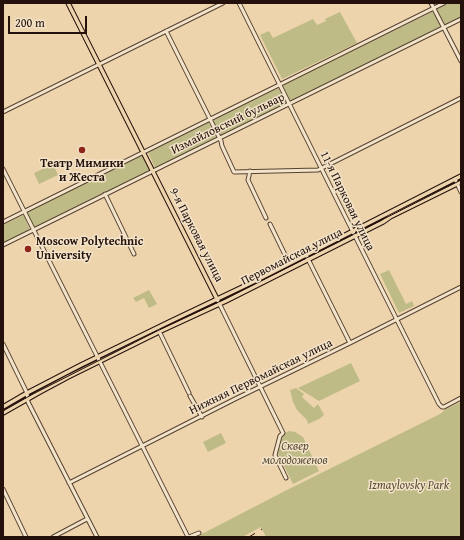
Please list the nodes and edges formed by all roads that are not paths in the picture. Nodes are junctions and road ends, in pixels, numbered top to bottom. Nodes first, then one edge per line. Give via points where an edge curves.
1 (68, 3) edge
2 (223, 3) edge
3 (239, 3) edge
4 (432, 3) edge
5 (444, 3) edge
6 (434, 8) junction
7 (461, 19) edge
8 (444, 27) junction
9 (166, 31) junction
10 (461, 61) edge
11 (98, 64) junction
12 (280, 85) junction
13 (461, 98) edge
14 (289, 104) junction
15 (3, 112) edge
16 (210, 120) junction
17 (219, 138) junction
18 (143, 152) junction
19 (321, 168) junction
20 (3, 169) edge
21 (152, 171) junction
22 (250, 171) junction
23 (461, 176) edge
24 (458, 182) edge
25 (461, 192) edge
26 (105, 194) junction
27 (24, 212) junction
28 (266, 218) dead end
29 (3, 222) edge
30 (270, 224) dead end
31 (33, 230) junction
32 (352, 231) junction
33 (355, 236) junction
34 (3, 245) edge
35 (134, 254) dead end
36 (306, 255) junction
37 (308, 259) junction
38 (289, 263) junction
39 (461, 287) edge
40 (217, 299) junction
41 (220, 304) junction
42 (396, 320) junction
43 (157, 328) junction
44 (159, 332) junction
45 (350, 343) junction
46 (3, 344) edge
47 (97, 357) junction
48 (100, 362) junction
49 (261, 386) junction
50 (27, 393) junction
51 (461, 398) edge
52 (28, 399) junction
53 (3, 407) edge
54 (3, 413) edge
55 (202, 417) junction
56 (142, 446) junction
57 (286, 478) dead end
58 (69, 484) junction
59 (3, 489) edge
60 (87, 519) junction
61 (199, 533) dead end
62 (26, 537) edge
63 (53, 537) edge
64 (97, 537) edge
65 (188, 537) edge

1 - 11 main road, 9-я Парковая улица
2 - 9 street
3 - 12 street, 11-я Парковая улица
4 - 6 street
5 - 6 street, Измайловский бульвар
6 - 8 street
6 - 12 street, Измайловский бульвар
7 - 8 street, Измайловский бульвар
8 - 10 street
8 - 14 street, Измайловский бульвар
9 - 11 street
9 - 16 street
11 - 15 street
11 - 18 main road, 9-я Парковая улица
12 - 14 street, 11-я Парковая улица
12 - 16 street, Измайловский бульвар
13 - 19 street
14 - 17 street, Измайловский бульвар
14 - 19 street, 11-я Парковая улица
16 - 17 street
16 - 18 street, Измайловский бульвар
17 - 21 street, Измайловский бульвар
17 - 22 street via 234,172
18 - 21 main road, 9-я Парковая улица
18 - 27 street, Измайловский бульвар
19 - 22 street
19 - 32 street, 11-я Парковая улица
20 - 27 street
21 - 26 street, Измайловский бульвар
21 - 40 main road, 9-я Парковая улица
22 - 28 street via 248,180
23 - 24 main road, Первомайская улица
24 - 25 street
24 - 32 main road, Первомайская улица
24 - 33 main road, Первомайская улица
26 - 31 street, Измайловский бульвар
26 - 35 street
27 - 29 street, Измайловский бульвар
27 - 31 street
30 - 38 street
31 - 34 street, Измайловский бульвар
31 - 47 street
32 - 33 street, 11-я Парковая улица
32 - 36 main road, Первомайская улица
33 - 37 main road, Первомайская улица
33 - 42 street, 11-я Парковая улица
36 - 37 street
36 - 38 main road, Первомайская улица
37 - 41 main road, Первомайская улица
37 - 45 street
38 - 40 main road, Первомайская улица
39 - 42 street, Нижняя Первомайская улица
40 - 41 street, 9-я Парковая улица
40 - 43 main road
41 - 44 main road, Первомайская улица
41 - 49 street, 9-я Парковая улица
42 - 45 street, Нижняя Первомайская улица
42 - 51 street, 11-я Парковая улица via 442,407
43 - 44 street
43 - 47 main road
44 - 48 main road, Первомайская улица
44 - 55 street
45 - 49 street, Нижняя Первомайская улица
46 - 50 street
47 - 48 street
47 - 50 main road
48 - 52 main road, Первомайская улица
48 - 56 street
49 - 55 street, Нижняя Первомайская улица
49 - 57 street, 9-я Парковая улица via 283,433 275,455
50 - 52 street
50 - 53 main road
52 - 54 main road, Первомайская улица
52 - 58 street
55 - 56 street, Нижняя Первомайская улица
56 - 58 street, Нижняя Первомайская улица
56 - 65 street
58 - 60 street
59 - 62 street
60 - 63 street
60 - 64 street
61 - 65 street

